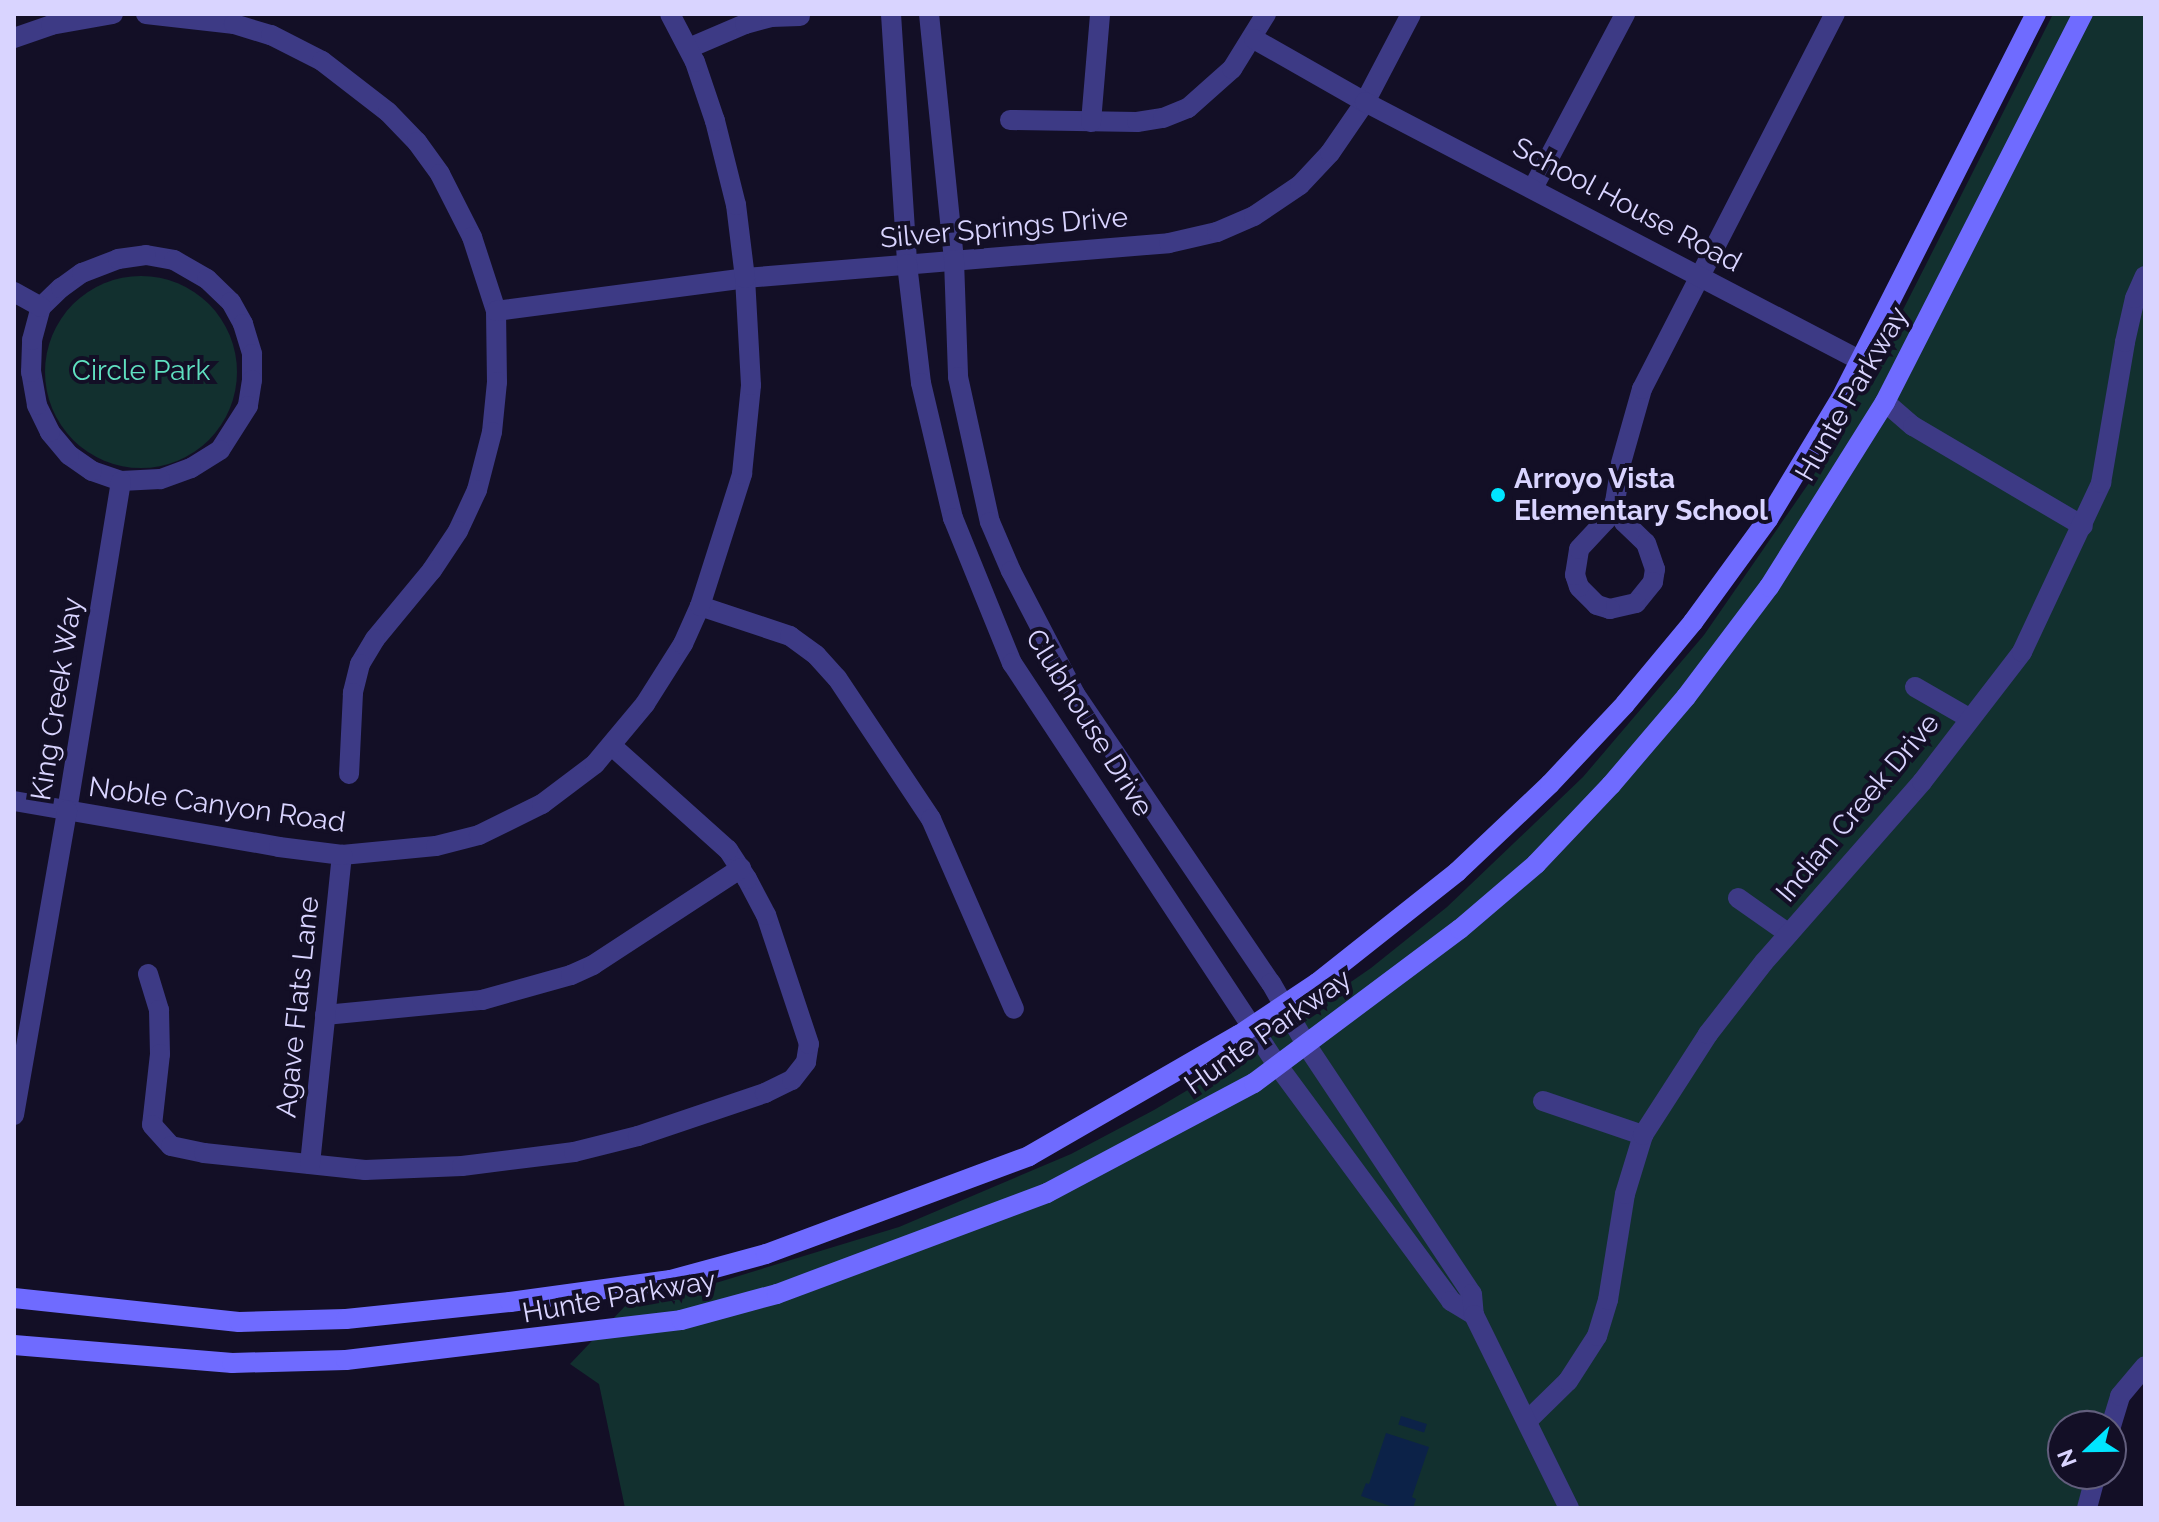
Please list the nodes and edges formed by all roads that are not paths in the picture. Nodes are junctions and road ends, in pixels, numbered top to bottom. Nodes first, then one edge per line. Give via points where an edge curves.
1 (113, 14) edge
2 (146, 14) edge
3 (670, 14) edge
4 (891, 14) edge
5 (929, 14) edge
6 (1100, 14) edge
7 (1266, 14) edge
8 (1411, 14) edge
9 (1625, 14) edge
10 (1835, 14) edge
11 (2036, 14) edge
12 (2083, 14) edge
13 (800, 16) dead end
14 (14, 38) edge
15 (1254, 39) junction
16 (689, 48) junction
17 (1365, 102) junction
18 (1010, 120) dead end
19 (1091, 122) junction
20 (1533, 188) junction
21 (954, 260) junction
22 (907, 264) junction
23 (1701, 275) junction
24 (2145, 276) edge
25 (745, 278) junction
26 (14, 292) edge
27 (41, 307) junction
28 (496, 311) junction
29 (1861, 361) junction
30 (1885, 402) junction
31 (121, 481) junction
32 (1615, 502) junction
33 (2083, 526) junction
34 (700, 606) junction
35 (1915, 687) dead end
36 (1969, 718) junction
37 (612, 746) junction
38 (349, 774) dead end
39 (14, 801) edge
40 (67, 811) junction
41 (342, 855) junction
42 (741, 868) junction
43 (1738, 898) dead end
44 (1789, 934) junction
45 (148, 974) dead end
46 (1282, 1005) junction
47 (1014, 1009) dead end
48 (325, 1015) junction
49 (1253, 1026) junction
50 (1307, 1046) junction
51 (1278, 1066) junction
52 (1543, 1101) dead end
53 (14, 1115) edge
54 (1643, 1135) junction
55 (310, 1164) junction
56 (14, 1298) edge
57 (1474, 1315) junction
58 (14, 1345) edge
59 (2145, 1366) edge
60 (2116, 1410) edge
61 (1527, 1421) junction
62 (1569, 1508) edge

1 - 14 street
2 - 28 street via 234,24 271,35 322,61 388,112 440,174 472,237
3 - 16 street, Noble Canyon Road
4 - 22 street, Clubhouse Drive
5 - 21 street, Clubhouse Drive
6 - 19 street
7 - 15 street
8 - 17 street, Silver Springs Drive
9 - 20 street
10 - 23 street
11 - 29 main road, Hunte Parkway
12 - 30 main road, Hunte Parkway
13 - 16 street via 745,24
15 - 17 street, School House Road
15 - 19 street via 1232,69 1188,108 1137,122
16 - 25 street, Noble Canyon Road via 730,177
17 - 20 street, School House Road
17 - 21 street, Silver Springs Drive via 1300,185 1254,216 1217,232 1169,243
18 - 19 street
20 - 23 street, School House Road
21 - 22 street, Silver Springs Drive
21 - 46 street, Clubhouse Drive via 958,377 990,522 1011,571 1075,694
22 - 25 street, Silver Springs Drive
22 - 49 street, Clubhouse Drive via 921,383 953,518 1012,663
23 - 29 street, School House Road
23 - 32 street via 1642,389
24 - 33 street, Indian Creek Drive via 2125,342 2105,471
25 - 28 street, Silver Springs Drive
25 - 34 street, Noble Canyon Road via 749,426 742,474
26 - 27 street
27 - 31 street via 32,340 37,405 69,455 92,471
27 - 31 street via 82,273 146,255 174,260 207,279 231,302 243,324 252,354 248,406 220,450 160,479
28 - 38 street via 492,432 477,490 432,570 360,664 353,693
29 - 46 main road, Hunte Parkway via 1768,519 1625,704 1457,872
30 - 33 street via 1913,426
30 - 50 main road, Hunte Parkway via 1769,587 1611,785 1536,864
31 - 40 street, King Creek Way
32 - 32 street via 1575,561 1579,587 1597,605 1610,609 1636,603 1646,594 1655,569 1646,543 1624,522
33 - 36 street, Indian Creek Drive via 2022,652
34 - 37 street, Noble Canyon Road via 670,666
34 - 47 street via 790,636 837,678 931,819
35 - 36 street, Indian Creek Drive
36 - 44 street, Indian Creek Drive via 1922,782
37 - 41 street, Noble Canyon Road via 542,804 479,835 436,846
37 - 42 street via 728,850
39 - 40 street, Noble Canyon Road
40 - 41 street, Noble Canyon Road
40 - 53 street, King Creek Way
41 - 48 street, Agave Flats Lane
42 - 48 street via 593,965 557,980 482,1000
42 - 55 street via 766,915 809,1044 806,1062 792,1080 638,1136 574,1152 391,1170
43 - 44 street, Indian Creek Drive
44 - 54 street, Indian Creek Drive via 1708,1034
45 - 55 street via 159,1010 152,1125 161,1139 204,1153
46 - 49 main road, Hunte Parkway
46 - 50 street, Clubhouse Drive
48 - 55 street, Agave Flats Lane
49 - 51 street, Clubhouse Drive
49 - 56 main road, Hunte Parkway via 1029,1156 766,1254 671,1280 376,1316 255,1322
50 - 51 main road, Hunte Parkway
50 - 57 street, Clubhouse Drive via 1472,1294
51 - 57 street, Clubhouse Drive via 1451,1301
51 - 58 main road, Hunte Parkway via 1181,1125 1047,1193 777,1294 681,1320 346,1360 232,1363
52 - 54 street
54 - 61 street, Indian Creek Drive via 1625,1194 1597,1336 1568,1381
57 - 61 street, Clubhouse Drive
59 - 60 street via 2120,1396
61 - 62 street, Clubhouse Drive

